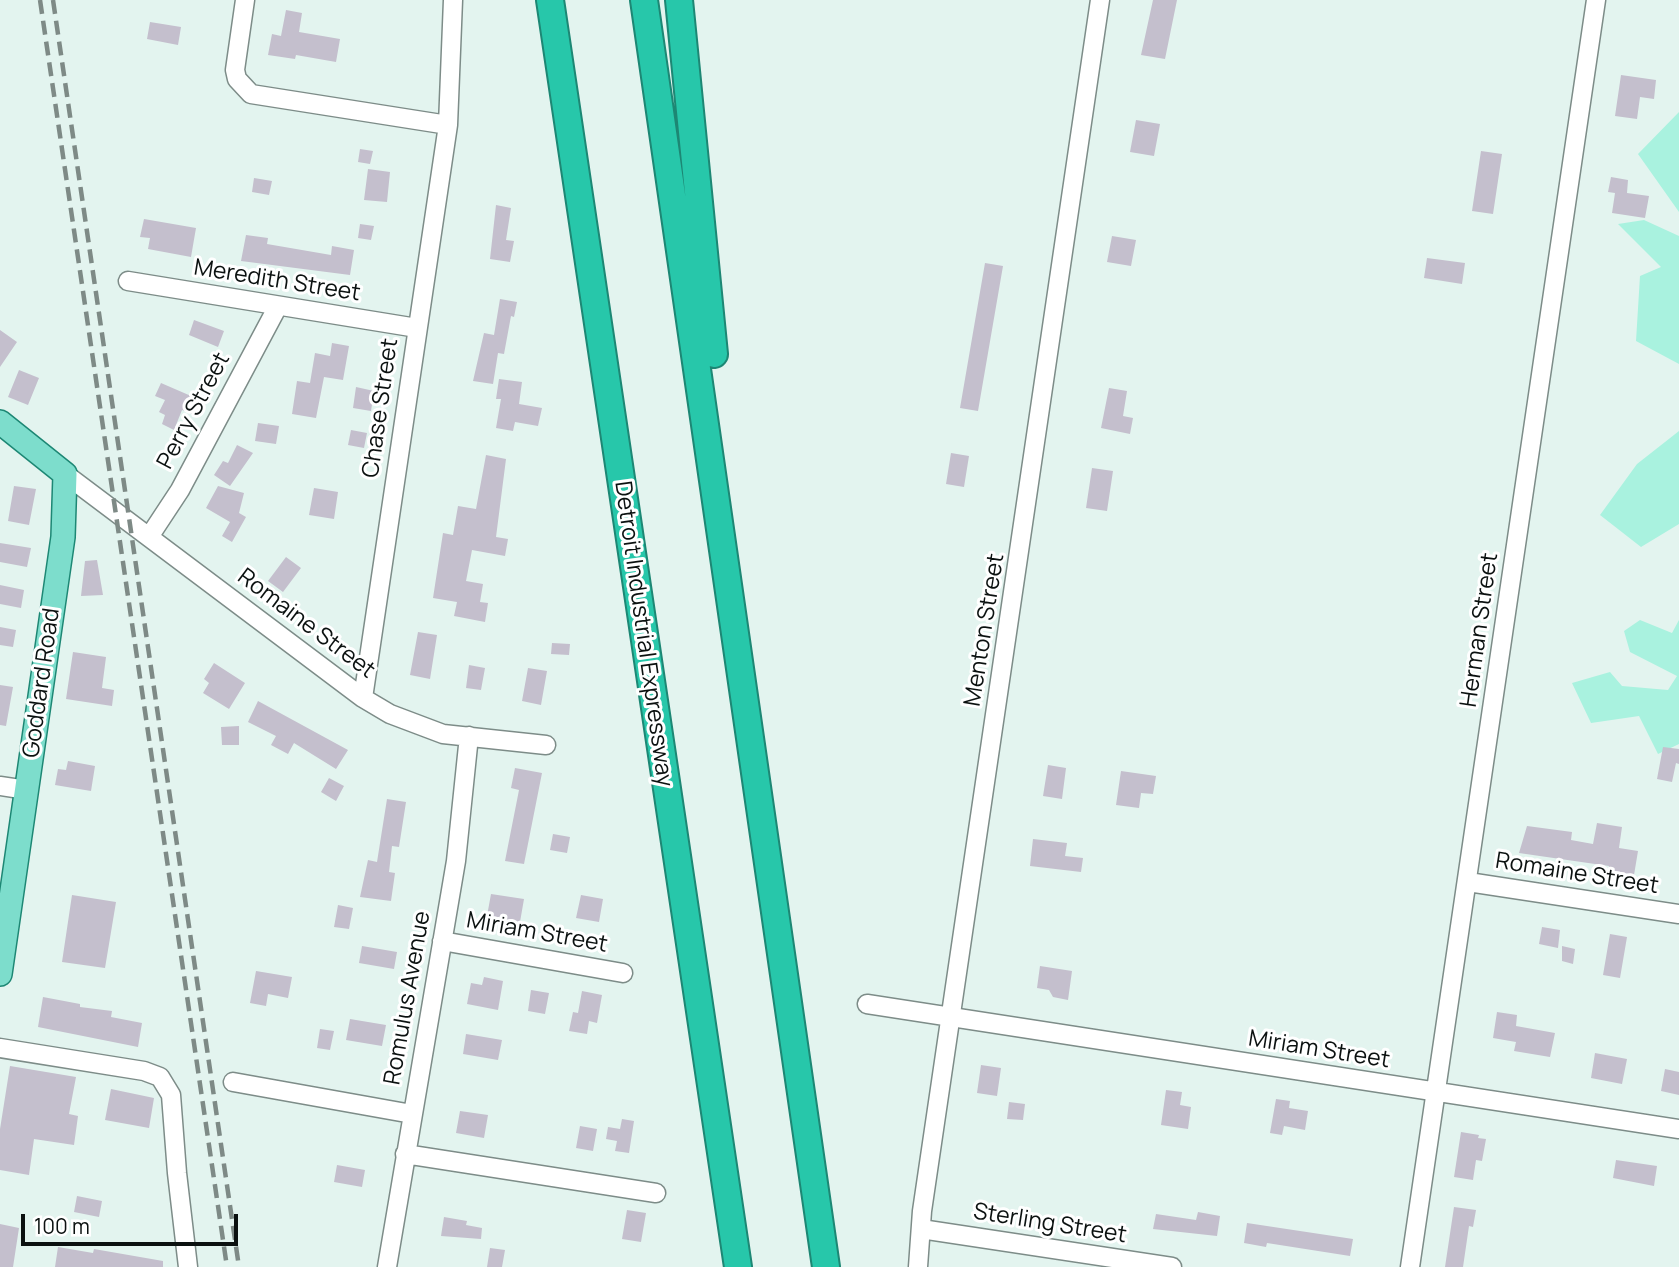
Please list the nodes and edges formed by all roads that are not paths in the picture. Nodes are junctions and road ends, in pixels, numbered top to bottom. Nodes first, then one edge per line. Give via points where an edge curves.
1 (245, 0) edge
2 (453, 0) edge
3 (550, 0) edge
4 (644, 0) edge
5 (679, 0) edge
6 (1100, 0) edge
7 (1596, 0) edge
8 (448, 125) junction
9 (128, 281) dead end
10 (278, 306) junction
11 (417, 328) junction
12 (0, 422) edge
13 (65, 474) junction
14 (149, 537) junction
15 (363, 698) junction
16 (469, 736) junction
17 (546, 745) dead end
18 (0, 786) edge
19 (27, 790) junction
20 (760, 797) junction
21 (1468, 882) junction
22 (1679, 914) edge
23 (442, 941) junction
24 (623, 973) dead end
25 (0, 974) edge
26 (867, 1004) dead end
27 (951, 1018) junction
28 (0, 1048) edge
29 (233, 1082) dead end
30 (1436, 1093) junction
31 (412, 1114) junction
32 (1679, 1129) edge
33 (405, 1154) junction
34 (656, 1193) dead end
35 (921, 1229) junction
36 (188, 1267) edge
37 (387, 1267) edge
38 (738, 1267) edge
39 (826, 1267) edge
40 (918, 1267) edge
41 (1172, 1267) edge
42 (1410, 1267) edge

1 - 8 street via 235,69 237,79 251,94
2 - 8 street, Chase Street
3 - 38 highway, Detroit Industrial Expressway
4 - 20 highway
5 - 20 highway
6 - 27 street, Menton Street
7 - 21 street, Herman Street
8 - 11 street, Chase Street
9 - 10 street, Meredith Street
10 - 11 street, Meredith Street
10 - 14 street, Perry Street via 180,490
11 - 15 street, Chase Street
12 - 13 main road
13 - 14 street, Romaine Street
13 - 19 main road, Goddard Road via 63,537
14 - 15 street, Romaine Street
15 - 16 street, Romaine Street via 420,727
16 - 17 street, Romaine Street
16 - 23 street, Romulus Avenue via 462,820
18 - 19 street
19 - 25 main road, Goddard Road
20 - 39 highway
21 - 22 street, Romaine Street
21 - 30 street, Herman Street
23 - 24 street, Miriam Street
23 - 31 street, Romulus Avenue
26 - 27 street, Miriam Street
27 - 30 street, Miriam Street
27 - 35 street, Menton Street
28 - 36 street via 144,1071 168,1085
29 - 31 street
30 - 32 street, Miriam Street
30 - 42 street, Herman Street
31 - 33 street, Romulus Avenue
33 - 34 street
33 - 37 street, Romulus Avenue
35 - 40 street, Menton Street
35 - 41 street, Sterling Street

